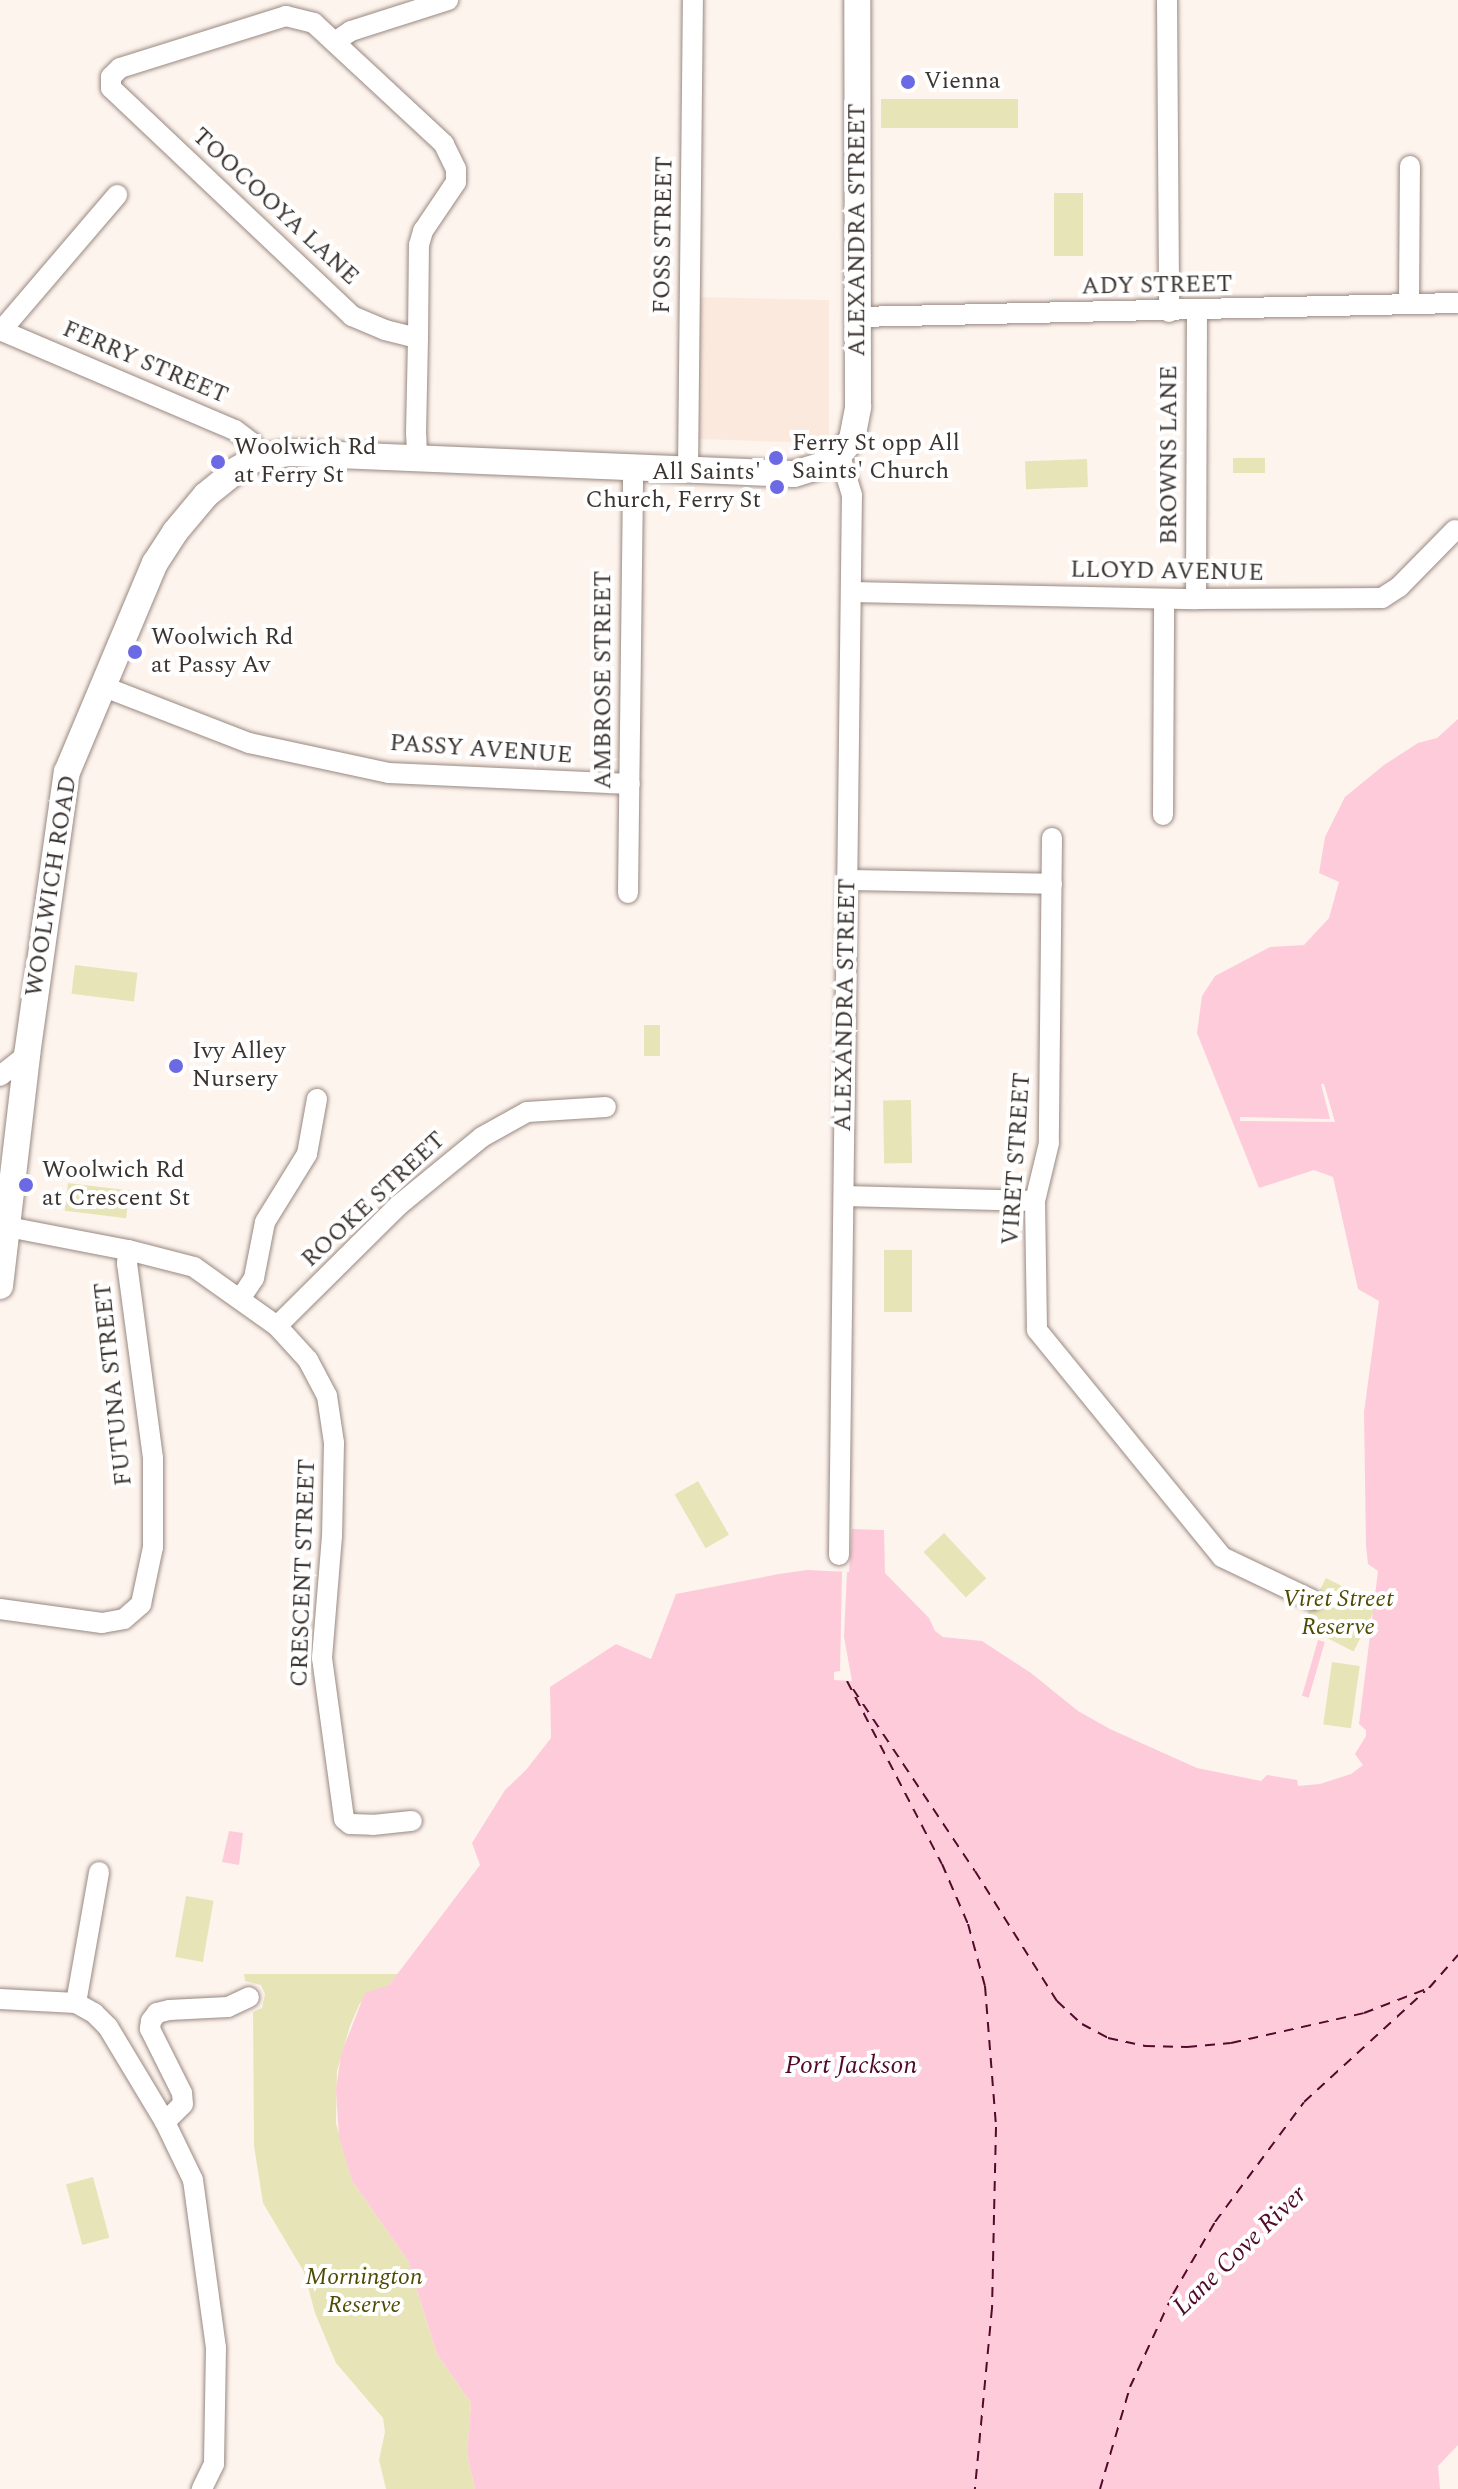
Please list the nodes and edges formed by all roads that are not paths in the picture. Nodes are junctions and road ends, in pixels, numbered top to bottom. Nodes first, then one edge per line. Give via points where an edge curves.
1 (448, 0) edge
2 (693, 0) edge
3 (857, 0) edge
4 (1167, 0) edge
5 (336, 41) junction
6 (1410, 166) dead end
7 (117, 195) dead end
8 (1458, 303) edge
9 (1409, 304) junction
10 (1197, 311) junction
11 (1169, 312) junction
12 (858, 317) junction
13 (1, 331) edge
14 (418, 338) junction
15 (840, 456) junction
16 (417, 457) junction
17 (257, 458) junction
18 (633, 467) junction
19 (688, 470) junction
20 (1455, 530) dead end
21 (851, 592) junction
22 (1164, 599) junction
23 (1196, 599) junction
24 (102, 686) junction
25 (630, 784) junction
26 (1163, 815) dead end
27 (1052, 838) dead end
28 (848, 880) junction
29 (1052, 884) junction
30 (628, 893) dead end
31 (27, 1055) junction
32 (0, 1076) edge
33 (317, 1099) dead end
34 (606, 1107) dead end
35 (844, 1196) junction
36 (1035, 1201) junction
37 (8, 1227) junction
38 (128, 1250) junction
39 (0, 1286) edge
40 (240, 1299) junction
41 (277, 1326) junction
42 (839, 1555) dead end
43 (1312, 1600) dead end
44 (0, 1609) edge
45 (412, 1821) dead end
46 (99, 1872) dead end
47 (249, 1997) dead end
48 (0, 1999) edge
49 (76, 2003) junction
50 (165, 2122) junction
51 (214, 2464) junction
52 (202, 2489) edge
53 (220, 2489) edge

1 - 5 street via 351,31
2 - 19 street, FOSS STREET
3 - 12 street, ALEXANDRA STREET
4 - 11 street
5 - 14 street via 444,144 456,169 456,182 419,245
5 - 14 street, TOOCOOYA LANE via 314,23 286,16 120,68 111,77 111,88 352,316
6 - 9 street
7 - 13 street
8 - 9 street, ADY STREET
9 - 10 street, ADY STREET
10 - 11 street, ADY STREET
10 - 23 street, BROWNS LANE
11 - 12 street, ADY STREET
12 - 15 street, ALEXANDRA STREET via 857,417 852,439
13 - 17 street, FERRY STREET via 235,430 252,443
14 - 16 street
15 - 19 street, WOOLWICH ROAD via 826,466 794,474
15 - 21 street, ALEXANDRA STREET via 852,495
16 - 17 street, WOOLWICH ROAD via 290,453
16 - 18 street, WOOLWICH ROAD
17 - 24 street, WOOLWICH ROAD via 214,487 175,532 155,563
18 - 19 street, WOOLWICH ROAD
18 - 25 street, AMBROSE STREET
20 - 23 street, LLOYD AVENUE via 1382,598
21 - 22 street, LLOYD AVENUE
21 - 28 street, ALEXANDRA STREET
22 - 23 street, LLOYD AVENUE
22 - 26 street
24 - 25 street, PASSY AVENUE via 249,743 389,773
24 - 31 street, WOOLWICH ROAD via 67,772
25 - 30 street, AMBROSE STREET
27 - 29 street, VIRET STREET
28 - 29 street
28 - 35 street, ALEXANDRA STREET
29 - 36 street, VIRET STREET via 1049,1143
31 - 32 street
31 - 37 street, WOOLWICH ROAD
33 - 40 street via 307,1154 265,1222 254,1278
34 - 41 street, ROOKE STREET via 527,1112 482,1137 399,1205
35 - 36 street
35 - 42 street, ALEXANDRA STREET
36 - 43 street, VIRET STREET via 1037,1330 1222,1557
37 - 38 street, CRESCENT STREET
37 - 39 street, WOOLWICH ROAD
38 - 40 street, CRESCENT STREET via 194,1267
38 - 44 street, FUTUNA STREET via 153,1458 153,1547 141,1604 124,1619 102,1623
40 - 41 street, CRESCENT STREET
41 - 45 street, CRESCENT STREET via 308,1360 327,1396 334,1443 322,1658 344,1819 373,1825
46 - 49 street
47 - 50 street via 228,2007 169,2010 151,2021 150,2029 182,2093 183,2104
48 - 49 street
49 - 50 street via 108,2027
50 - 51 street via 193,2180 206,2250 216,2348
51 - 52 street
51 - 53 street

